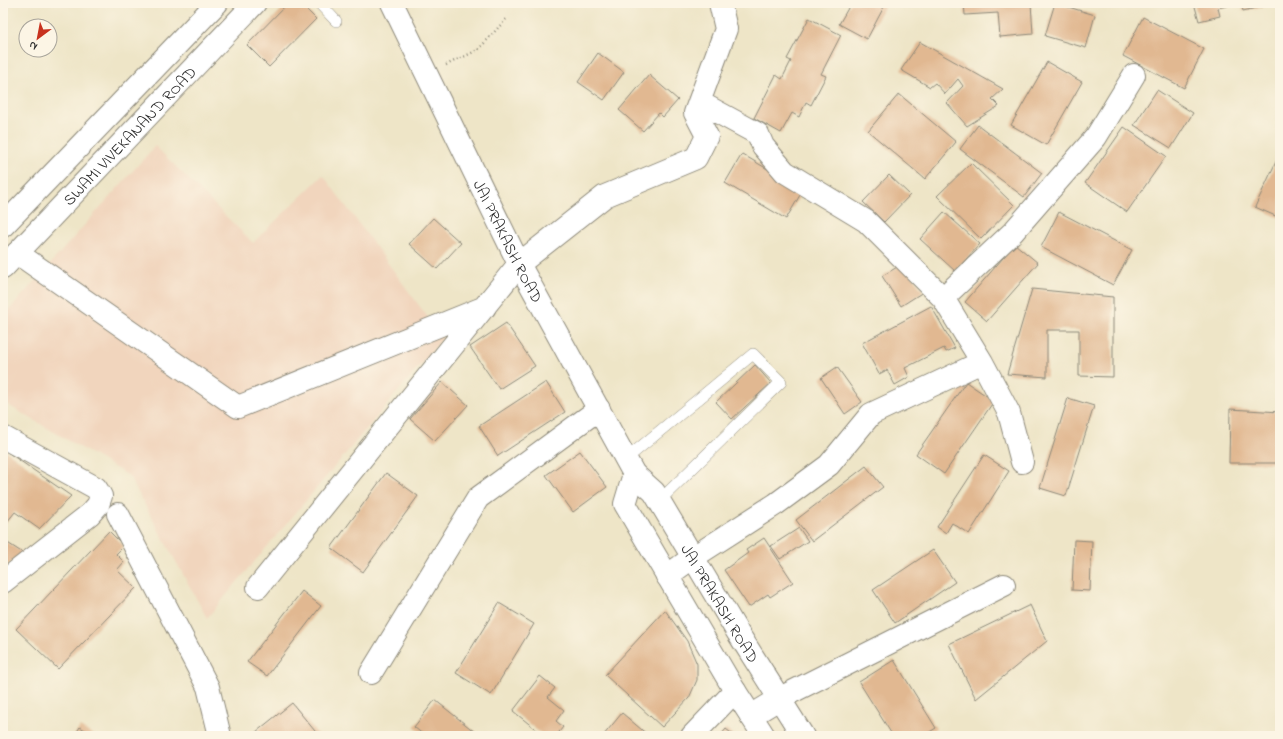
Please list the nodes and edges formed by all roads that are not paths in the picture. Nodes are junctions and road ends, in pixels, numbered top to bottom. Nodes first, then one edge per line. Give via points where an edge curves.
1 (217, 3) edge
2 (254, 3) edge
3 (319, 3) edge
4 (392, 3) edge
5 (720, 3) edge
6 (336, 21) dead end
7 (1134, 75) dead end
8 (699, 102) junction
9 (3, 226) edge
10 (10, 260) edge
11 (519, 264) junction
12 (943, 298) junction
13 (486, 307) junction
14 (982, 362) junction
15 (599, 409) junction
16 (3, 437) edge
17 (1022, 462) dead end
18 (630, 466) junction
19 (659, 501) junction
20 (118, 514) dead end
21 (692, 558) junction
22 (667, 576) junction
23 (3, 582) edge
24 (1004, 585) dead end
25 (258, 587) dead end
26 (371, 673) dead end
27 (735, 691) junction
28 (779, 698) junction
29 (751, 716) junction
30 (220, 736) edge
31 (692, 736) edge
32 (764, 736) edge
33 (803, 736) edge

1 - 9 street, SWAMI VIVEKANAND ROAD
2 - 10 street, SWAMI VIVEKANAND ROAD
3 - 6 lane
4 - 11 street, JAI PRAKASH ROAD
5 - 8 street via 726,29
7 - 12 street via 1096,137 1013,232
8 - 11 street via 695,113 708,136 696,158 605,196
8 - 12 street via 758,134 763,146 785,172 866,221
10 - 13 street via 238,406
11 - 13 street
11 - 15 street, JAI PRAKASH ROAD
12 - 14 street
13 - 25 street
14 - 17 street via 1009,413
14 - 21 street via 871,414 829,465 776,504
15 - 18 street, JAI PRAKASH ROAD
15 - 26 street via 478,498
16 - 23 street via 96,488 101,496 98,505 90,514
18 - 19 street, JAI PRAKASH ROAD
18 - 19 lane via 753,354 781,382
18 - 22 street, JAI PRAKASH ROAD via 626,504
19 - 21 street, JAI PRAKASH ROAD
20 - 30 street via 208,687
21 - 22 street
21 - 28 street, JAI PRAKASH ROAD
22 - 27 street, JAI PRAKASH ROAD
24 - 28 street
27 - 29 street, JAI PRAKASH ROAD
27 - 31 street
28 - 29 street
28 - 33 street, JAI PRAKASH ROAD
29 - 32 street, JAI PRAKASH ROAD

